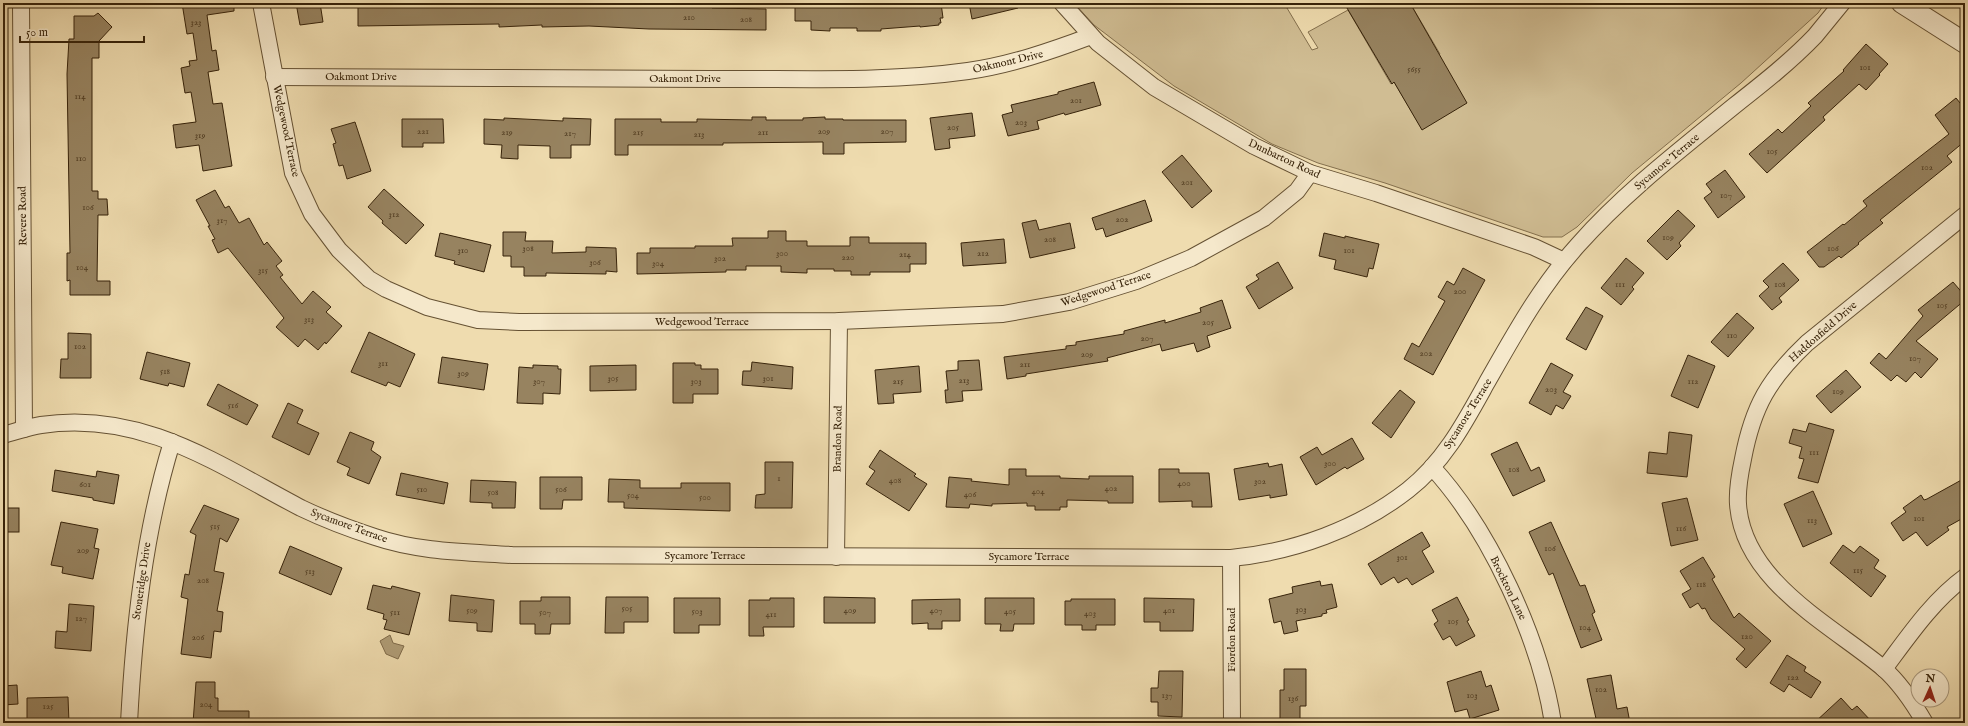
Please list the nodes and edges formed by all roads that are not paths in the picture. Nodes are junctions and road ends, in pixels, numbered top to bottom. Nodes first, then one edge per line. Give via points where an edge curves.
1 (21, 3) edge
2 (261, 3) edge
3 (1062, 3) edge
4 (1842, 3) edge
5 (1902, 3) edge
6 (1091, 36) junction
7 (1965, 43) edge
8 (274, 77) junction
9 (1310, 173) junction
10 (1965, 215) edge
11 (1564, 261) junction
12 (839, 321) junction
13 (24, 429) junction
14 (3, 435) edge
15 (172, 442) junction
16 (1432, 467) junction
17 (836, 556) junction
18 (1231, 558) junction
19 (1965, 578) edge
20 (1884, 669) junction
21 (129, 723) edge
22 (1232, 723) edge
23 (1553, 723) edge
24 (1925, 723) edge

1 - 13 street, Revere Road
2 - 8 street, Wedgewood Terrace
3 - 6 street, Dunbarton Road
4 - 11 street, Sycamore Terrace via 1814,36 1773,74 1643,180
5 - 7 street
6 - 8 street, Oakmont Drive via 1048,52 969,71 896,78
6 - 9 street, Dunbarton Road via 1154,87 1254,146
8 - 12 street, Wedgewood Terrace via 293,173 312,214 339,250 369,279 427,307 478,320 519,322
9 - 11 street, Dunbarton Road via 1534,247
9 - 12 street, Wedgewood Terrace via 1298,191 1264,218 1198,254 1136,281 1069,302 1003,314
10 - 20 street, Haddonfield Drive via 1788,361 1763,395 1749,428 1739,475 1738,503 1742,527 1770,577 1797,603
11 - 16 street, Sycamore Terrace via 1532,303 1457,435
12 - 17 street, Brandon Road
13 - 14 street, Sycamore Terrace
13 - 15 street, Sycamore Terrace via 41,425 92,423 134,429
15 - 17 street, Sycamore Terrace via 304,509 375,537 421,549 512,555
15 - 21 street, Stoneridge Drive via 147,544 132,653
16 - 18 street, Sycamore Terrace via 1408,490 1358,522 1310,542
16 - 23 street, Brockton Lane via 1444,479 1480,532 1518,604 1536,654
17 - 18 street, Sycamore Terrace
18 - 22 street, Fiordon Road
19 - 20 street via 1915,626
20 - 24 street, Haddonfield Drive via 1916,707

